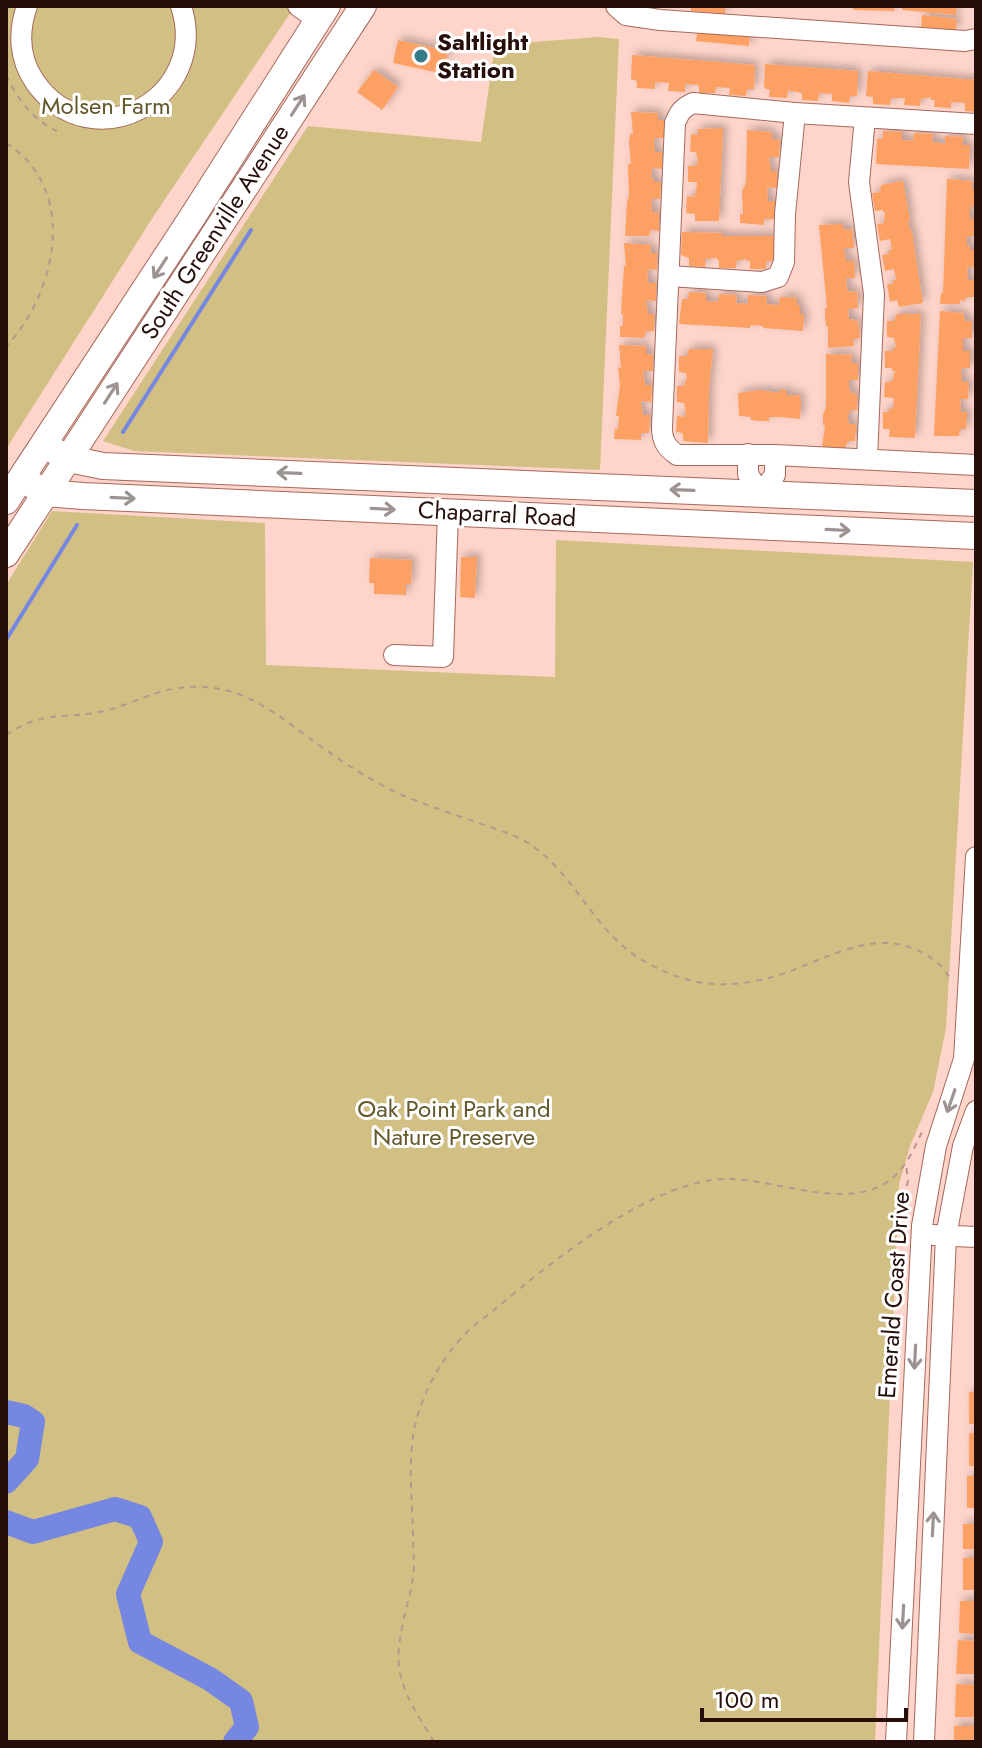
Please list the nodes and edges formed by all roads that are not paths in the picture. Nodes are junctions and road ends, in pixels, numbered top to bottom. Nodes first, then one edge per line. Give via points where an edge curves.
1 (27, 6) edge
2 (181, 6) edge
3 (363, 6) edge
4 (616, 6) edge
5 (314, 11) edge
6 (343, 35) junction
7 (976, 39) edge
8 (795, 113) junction
9 (865, 118) junction
10 (976, 124) edge
11 (204, 223) junction
12 (669, 276) junction
13 (748, 454) junction
14 (775, 455) junction
15 (69, 459) junction
16 (867, 459) junction
17 (34, 460) junction
18 (976, 465) edge
19 (450, 481) junction
20 (45, 493) junction
21 (760, 494) junction
22 (6, 501) edge
23 (976, 503) edge
24 (448, 512) junction
25 (760, 526) junction
26 (976, 536) edge
27 (6, 554) edge
28 (394, 655) dead end
29 (976, 857) edge
30 (976, 869) edge
31 (976, 1111) edge
32 (921, 1235) junction
33 (946, 1236) junction
34 (976, 1237) edge
35 (896, 1742) edge
36 (924, 1742) edge

1 - 2 street via 22,53 31,76 67,110 93,118 120,117 145,108 165,91 180,69 186,43
3 - 6 main road, South Greenville Avenue
4 - 7 street via 626,15 660,20
5 - 6 main road
5 - 11 main road, South Greenville Avenue
11 -> 6 main road, South Greenville Avenue
8 - 9 street
8 - 12 street via 784,262 778,277 762,282
8 - 12 street via 693,103 679,113
9 - 10 street
9 - 16 street via 859,182 874,294
15 -> 11 main road, South Greenville Avenue
11 -> 17 main road, South Greenville Avenue
12 - 13 street via 662,439 677,455
13 - 14 street
13 - 21 street via 748,474
14 - 16 street
14 - 21 street via 775,475
15 - 17 main road, Chaparral Road
19 -> 15 main road, Chaparral Road via 103,466
15 - 20 main road, South Greenville Avenue
16 - 18 street
17 - 20 main road
17 - 22 main road, South Greenville Avenue
21 -> 19 main road, Chaparral Road
19 - 24 main road
20 -> 24 main road, Chaparral Road
20 - 27 main road, South Greenville Avenue
21 - 23 main road, Chaparral Road
21 - 25 main road
24 - 25 main road, Chaparral Road
24 - 28 street via 443,657
25 -> 26 main road, Chaparral Road
29 - 30 street, Emerald Coast Drive
30 -> 32 street, Emerald Coast Drive via 964,1059 936,1146
31 - 33 street, Emerald Coast Drive via 963,1146
32 - 33 street
32 -> 35 street, Emerald Coast Drive
33 - 34 street
36 -> 33 street, Emerald Coast Drive

